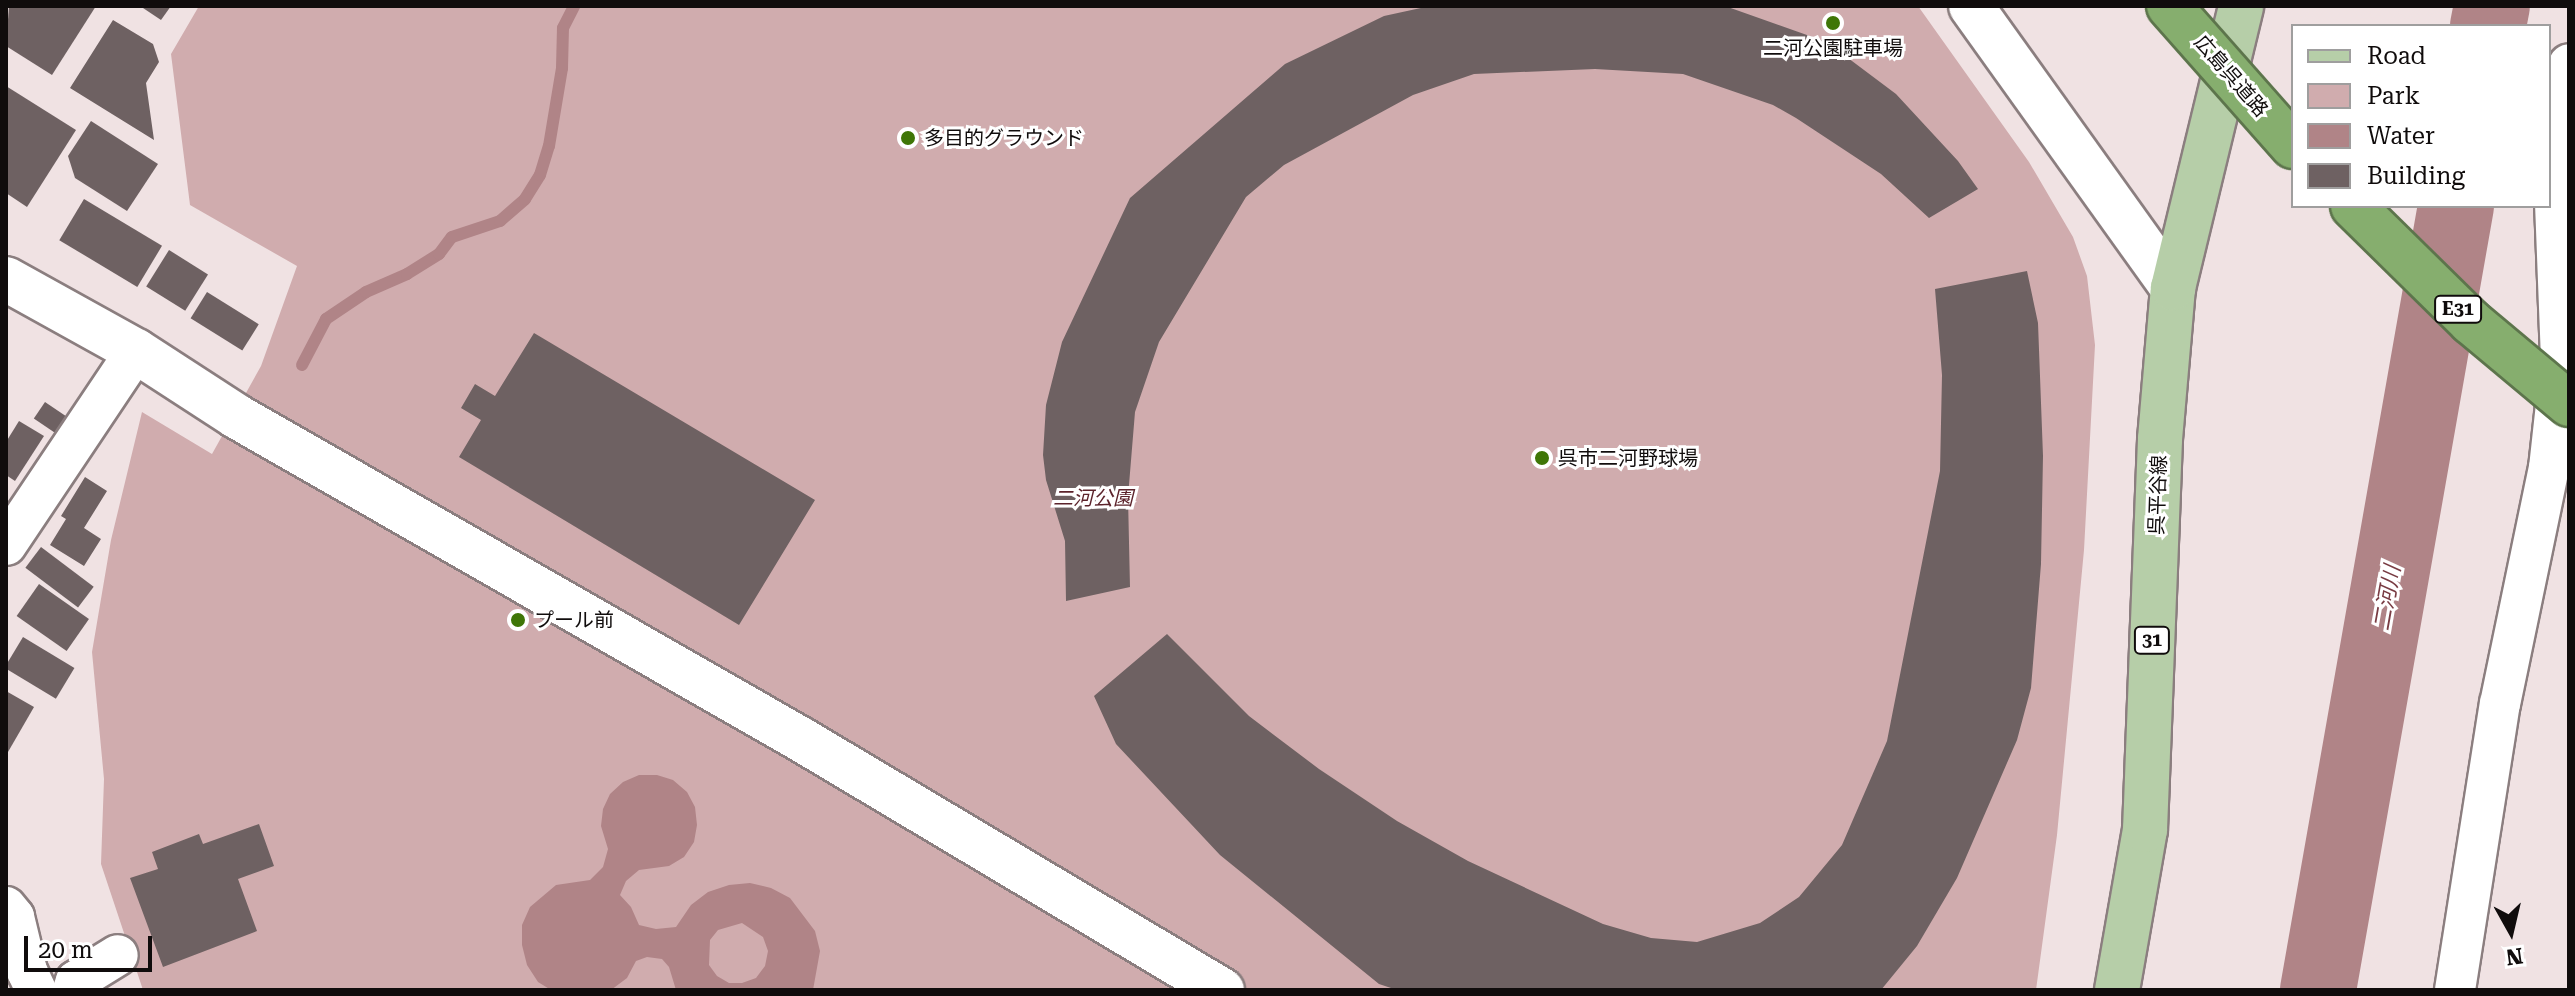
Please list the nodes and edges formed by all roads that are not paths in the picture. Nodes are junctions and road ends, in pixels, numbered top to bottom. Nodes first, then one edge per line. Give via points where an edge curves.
1 (1971, 6) edge
2 (2169, 6) edge
3 (2241, 6) edge
4 (2569, 64) edge
5 (2291, 144) edge
6 (2355, 208) edge
7 (6, 279) edge
8 (2173, 288) junction
9 (136, 351) junction
10 (2569, 404) edge
11 (6, 545) edge
12 (6, 907) edge
13 (118, 955) dead end
14 (36, 990) edge
15 (73, 990) edge
16 (1222, 990) edge
17 (2117, 990) edge
18 (2455, 990) edge

1 - 8 street
2 - 5 highway, 広島呉道路, bridge
3 - 8 main road, 呉平谷線 / 31
4 - 18 street via 2552,125 2561,359 2549,468 2500,704
6 - 10 highway, E31, bridge via 2471,322
7 - 9 street
8 - 17 main road, 呉平谷線 / 31 via 2160,439 2145,830
9 - 11 street
9 - 16 street via 236,416 802,740
12 - 14 street via 14,917
13 - 15 street via 76,981

